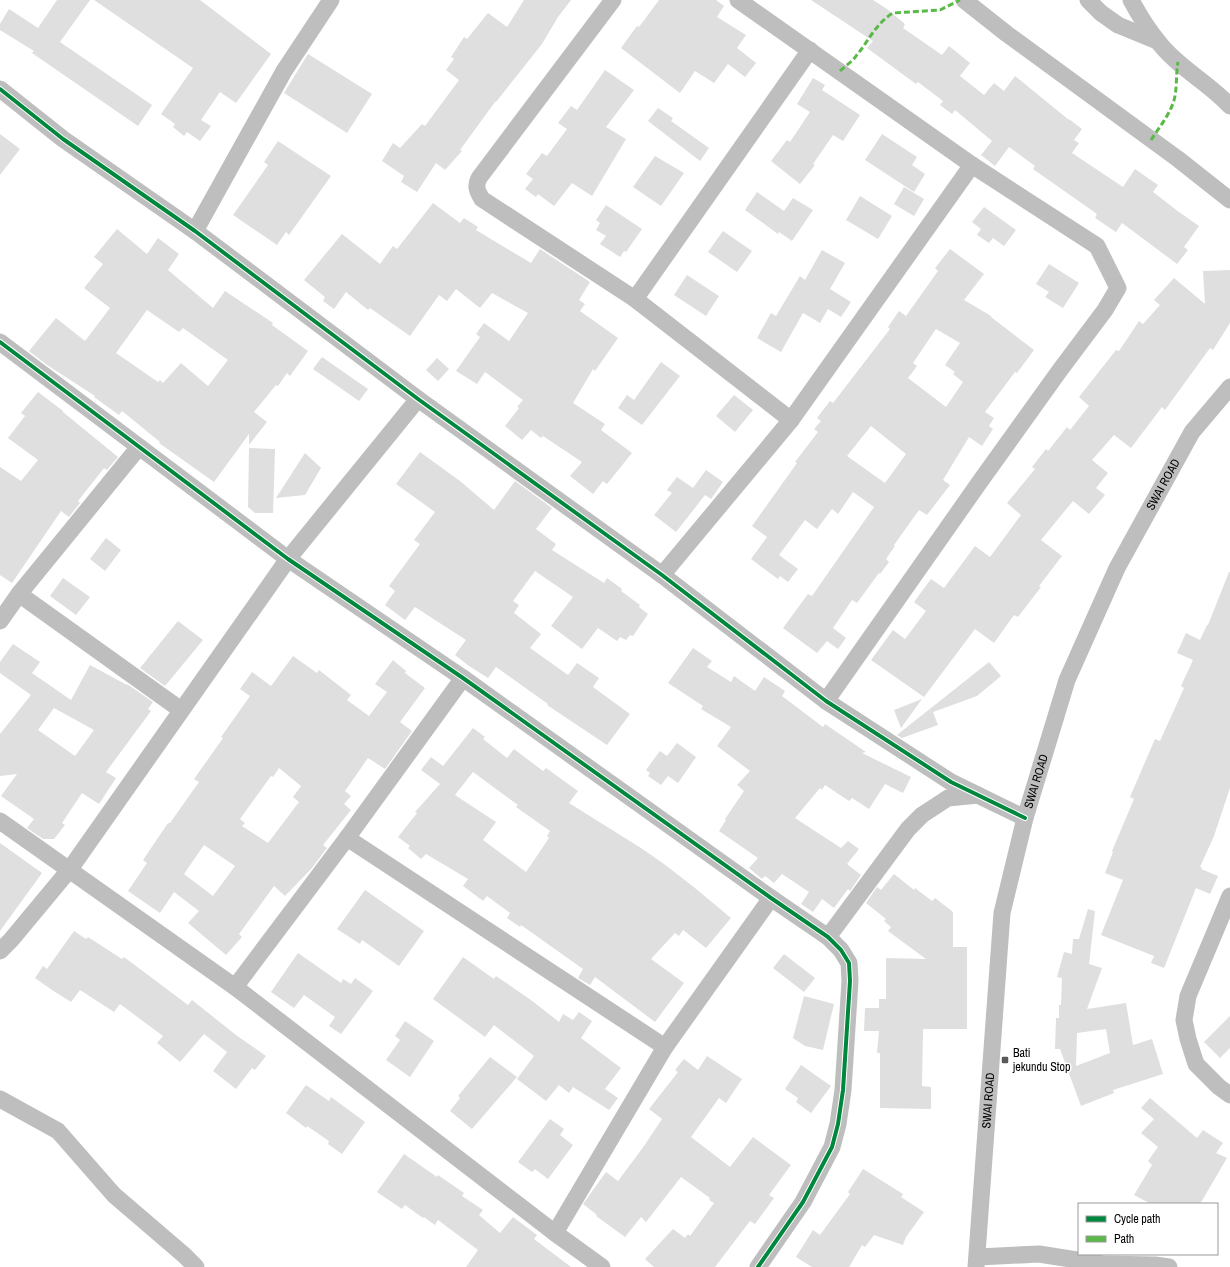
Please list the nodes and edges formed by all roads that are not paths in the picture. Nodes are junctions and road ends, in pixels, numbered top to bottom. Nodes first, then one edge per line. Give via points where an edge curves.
1 (331, 0) edge
2 (613, 0) edge
3 (738, 0) edge
4 (964, 0) edge
5 (1088, 0) edge
6 (1130, 0) edge
7 (1158, 41) junction
8 (810, 50) junction
9 (0, 89) edge
10 (1230, 106) edge
11 (972, 165) junction
12 (1230, 200) edge
13 (195, 231) junction
14 (635, 299) junction
15 (0, 342) edge
16 (1230, 387) edge
17 (418, 399) junction
18 (791, 420) junction
19 (139, 447) junction
20 (288, 559) junction
21 (662, 575) junction
22 (19, 594) junction
23 (0, 620) edge
24 (463, 678) junction
25 (826, 701) junction
26 (181, 710) junction
27 (978, 795) junction
28 (1025, 818) junction
29 (0, 821) edge
30 (347, 838) junction
31 (70, 869) junction
32 (1230, 896) edge
33 (771, 898) junction
34 (828, 937) junction
35 (0, 951) edge
36 (235, 987) junction
37 (665, 1047) junction
38 (1230, 1095) edge
39 (0, 1099) edge
40 (556, 1233) junction
41 (977, 1262) edge
42 (196, 1267) edge
43 (602, 1267) edge
44 (758, 1267) edge
45 (1169, 1267) edge

1 - 13 street via 284,71
2 - 14 street via 479,178 477,190 482,199
3 - 8 street
4 - 12 street
5 - 7 street via 1118,25
6 - 7 street
7 - 10 street via 1178,62
8 - 11 street
8 - 14 street
9 - 13 street via 63,139
11 - 18 street
11 - 25 street via 1097,246 1118,288 1105,310 984,476
13 - 17 street
14 - 18 street
15 - 19 street
16 - 28 street, SWAI ROAD via 1192,432 1117,568 1067,680
17 - 20 street
17 - 21 street
18 - 21 street
19 - 20 street
19 - 22 street
20 - 24 street
20 - 26 street
21 - 25 street
22 - 23 street
22 - 26 street
24 - 30 street
24 - 33 street
25 - 27 street via 951,782
26 - 31 street
27 - 28 street
27 - 34 street via 948,798 922,815 908,829
28 - 41 street, SWAI ROAD via 1002,913
29 - 31 street
30 - 36 street
30 - 37 street
31 - 35 street
31 - 36 street
32 - 38 street via 1188,996 1184,1020 1196,1064 1219,1088
33 - 34 street
33 - 37 street
34 - 44 street via 849,963 850,981 843,1090 838,1124 832,1147 803,1202
36 - 40 street
37 - 40 street
39 - 42 street via 58,1131 114,1195
40 - 43 street
41 - 45 street via 1039,1254 1102,1264

